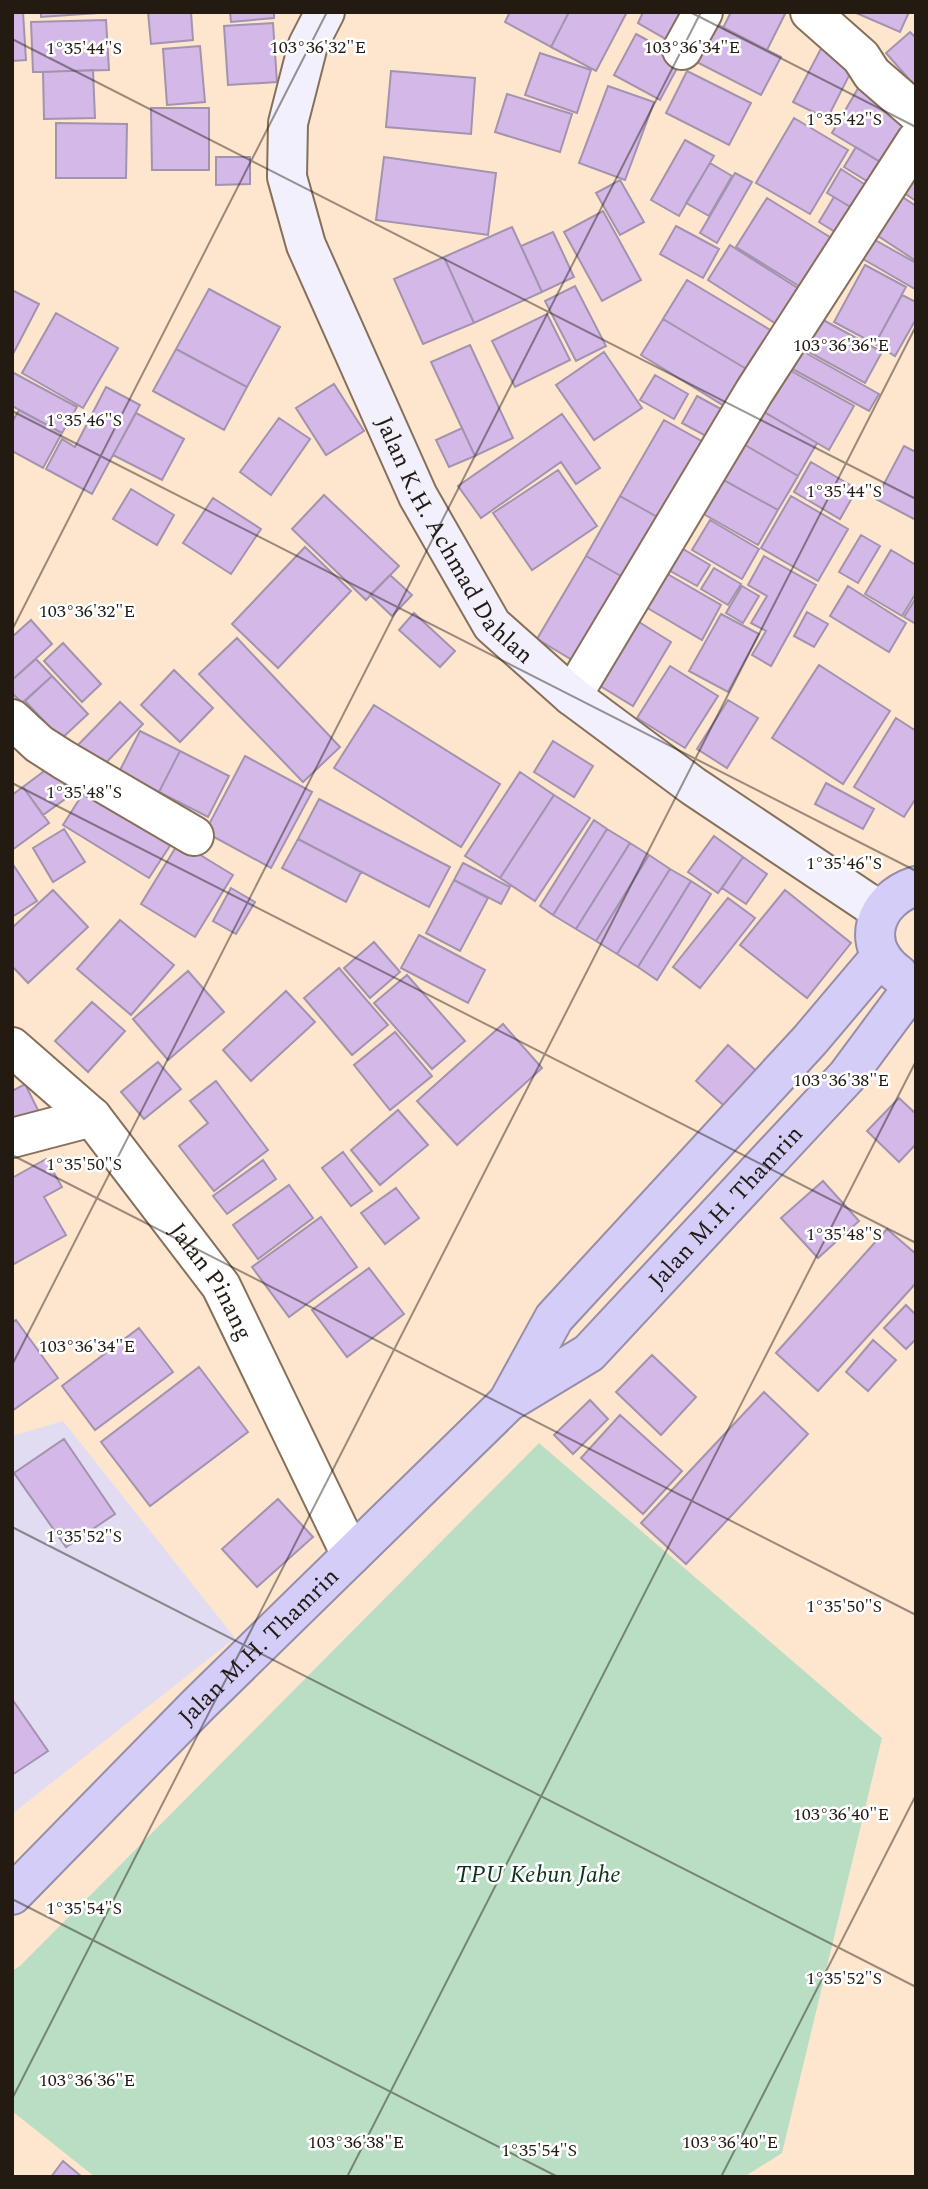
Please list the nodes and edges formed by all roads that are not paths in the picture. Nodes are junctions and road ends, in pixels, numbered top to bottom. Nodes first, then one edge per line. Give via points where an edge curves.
1 (325, 12) edge
2 (703, 12) edge
3 (810, 12) edge
4 (682, 50) dead end
5 (916, 112) edge
6 (916, 141) edge
7 (572, 696) junction
8 (12, 719) edge
9 (194, 836) dead end
10 (916, 886) edge
11 (880, 911) junction
12 (881, 956) junction
13 (916, 982) edge
14 (12, 1048) edge
15 (92, 1117) junction
16 (12, 1138) edge
17 (508, 1402) junction
18 (351, 1555) junction
19 (12, 1895) edge

1 - 7 main road, Jalan K.H. Achmad Dahlan via 309,45 288,123 287,177 306,245 418,496 492,625
2 - 4 street
3 - 5 street
6 - 7 street via 754,392
7 - 11 main road, Jalan K.H. Achmad Dahlan via 694,786
8 - 9 street via 39,744
10 - 11 highway via 889,899
11 - 12 highway via 876,941
12 - 13 highway via 896,973
12 - 17 highway, Jalan M.H. Thamrin via 810,1040 554,1318
13 - 17 highway, Jalan M.H. Thamrin via 847,1076 589,1353
14 - 15 street, Jalan Pinang
15 - 16 street
15 - 18 street, Jalan Pinang via 221,1286
17 - 18 highway, Jalan M.H. Thamrin
18 - 19 highway, Jalan M.H. Thamrin

